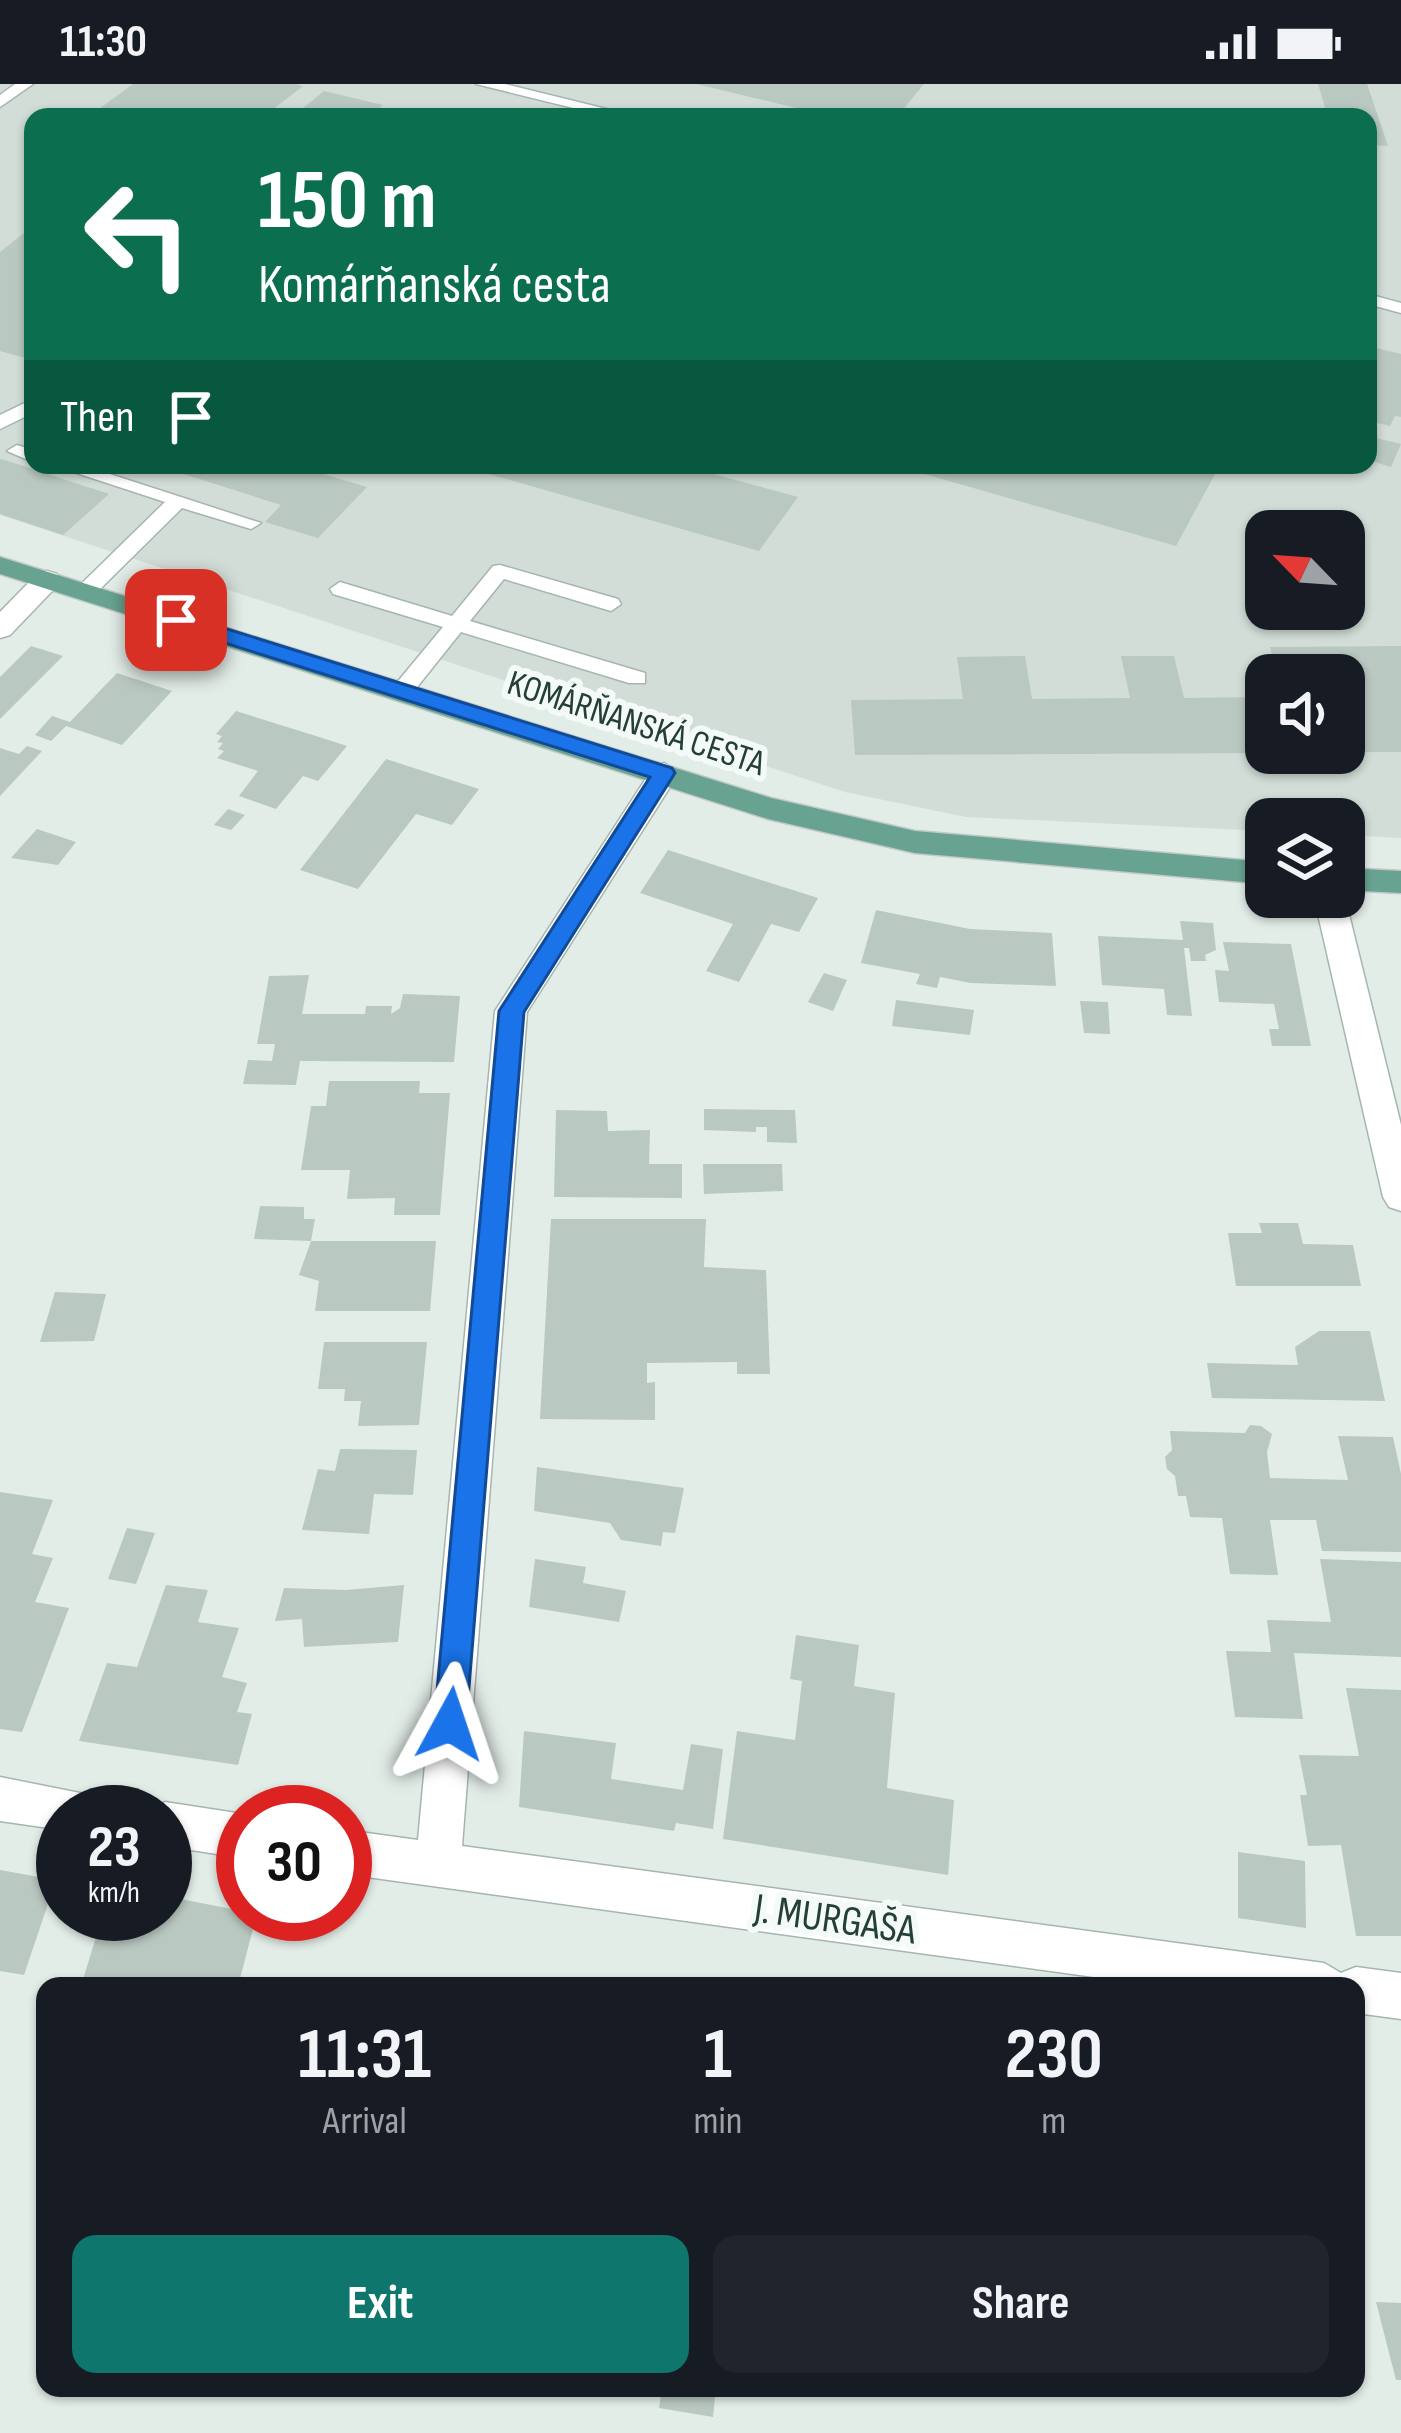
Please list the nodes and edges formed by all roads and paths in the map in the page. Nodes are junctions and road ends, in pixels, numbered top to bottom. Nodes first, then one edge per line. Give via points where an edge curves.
1 (25, 84) edge
2 (484, 84) edge
3 (0, 102) edge
4 (592, 108) edge
5 (92, 474) edge
6 (178, 500) junction
7 (251, 523) dead end
8 (0, 565) edge
9 (47, 580) junction
10 (340, 589) dead end
11 (85, 592) junction
12 (611, 604) dead end
13 (457, 624) junction
14 (0, 629) edge
15 (637, 678) dead end
16 (403, 691) junction
17 (664, 773) junction
18 (1245, 871) edge
19 (1365, 880) edge
20 (1401, 882) edge
21 (1335, 918) edge
22 (1401, 1197) edge
23 (0, 1799) edge
24 (36, 1804) edge
25 (372, 1856) edge
26 (438, 1866) junction
27 (1258, 1977) edge
28 (1365, 1991) edge
29 (1401, 1996) edge

1 - 3 lane
2 - 4 lane
5 - 6 lane
6 - 7 lane
6 - 11 lane
8 - 9 main road, KOMÁRŇANSKÁ CESTA
9 - 11 main road, KOMÁRŇANSKÁ CESTA
9 - 14 street
10 - 13 lane
11 - 16 main road, KOMÁRŇANSKÁ CESTA
12 - 13 lane via 500,572
13 - 15 lane
13 - 16 lane
16 - 17 main road, KOMÁRŇANSKÁ CESTA
17 - 18 main road, KOMÁRŇANSKÁ CESTA via 768,808 916,842
17 - 26 street via 511,1011
19 - 20 main road
21 - 22 street
23 - 24 street
25 - 26 street, J. MURGAŠA
26 - 27 street, J. MURGAŠA
28 - 29 street

